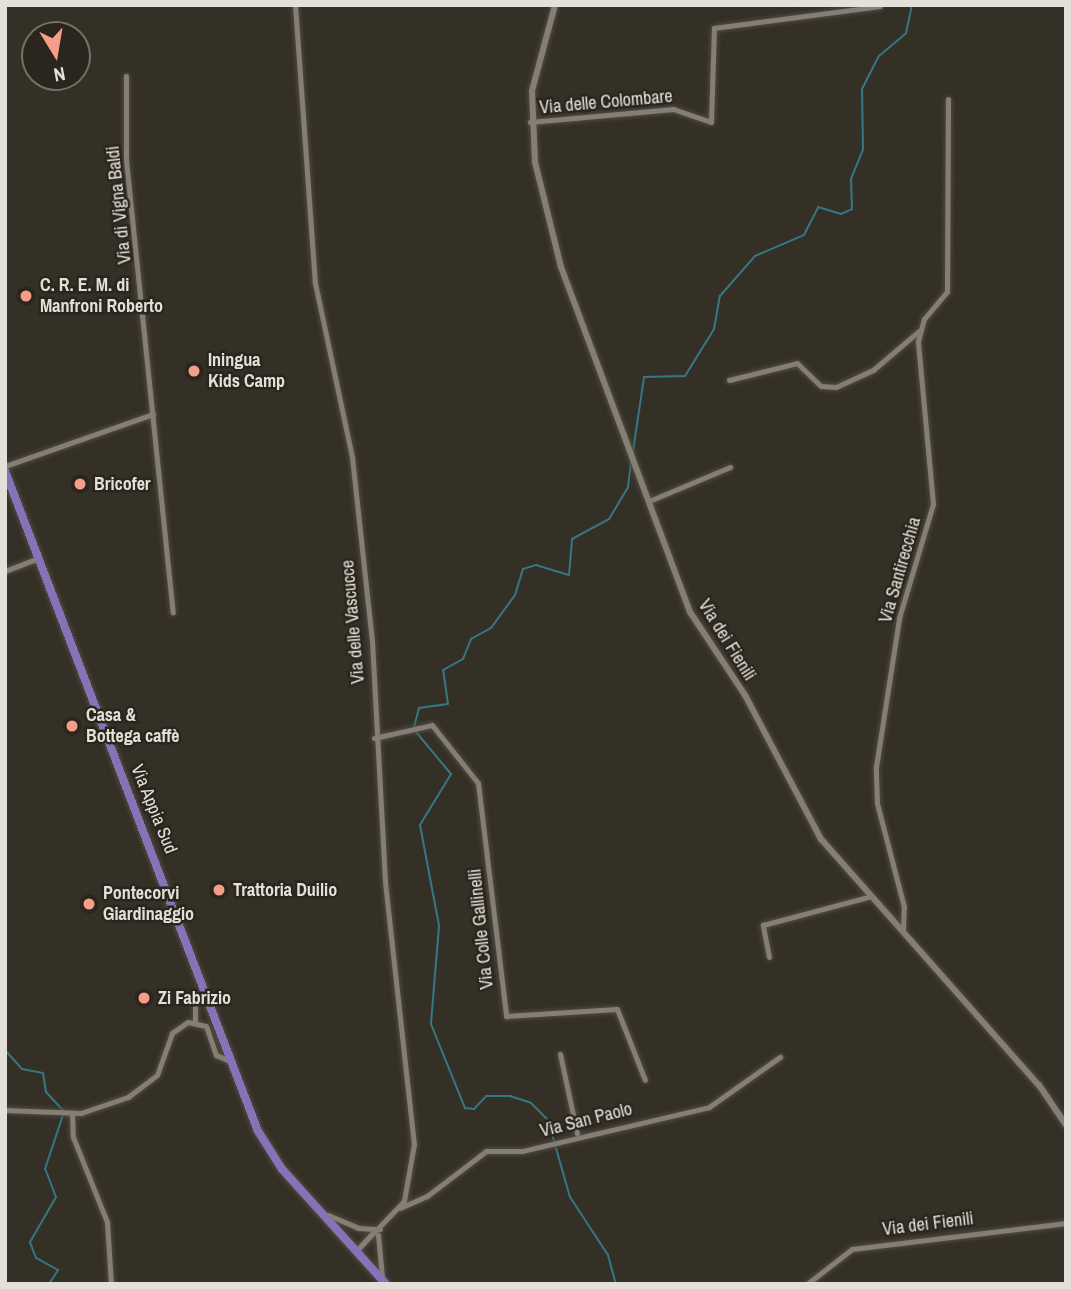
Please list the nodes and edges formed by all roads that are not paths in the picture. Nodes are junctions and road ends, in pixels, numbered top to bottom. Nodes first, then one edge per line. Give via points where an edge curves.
1 (295, 5) edge
2 (555, 5) edge
3 (880, 6) edge
4 (125, 76) dead end
5 (948, 99) dead end
6 (530, 122) junction
7 (919, 331) junction
8 (729, 380) dead end
9 (153, 414) junction
10 (730, 467) dead end
11 (5, 469) edge
12 (649, 501) junction
13 (39, 558) junction
14 (5, 571) edge
15 (173, 613) dead end
16 (374, 738) junction
17 (872, 896) junction
18 (903, 930) junction
19 (769, 957) dead end
20 (205, 990) junction
21 (195, 1021) junction
22 (560, 1054) dead end
23 (780, 1057) dead end
24 (230, 1061) junction
25 (645, 1080) dead end
26 (5, 1110) edge
27 (71, 1113) junction
28 (1066, 1125) edge
29 (577, 1133) junction
30 (400, 1208) junction
31 (328, 1215) junction
32 (1066, 1223) edge
33 (380, 1229) junction
34 (358, 1249) junction
35 (384, 1281) edge
36 (111, 1284) edge
37 (807, 1284) edge

1 - 16 street, Via delle Vascucce via 315,283 354,469 372,641
2 - 6 street, Via dei Fienili via 534,76
3 - 6 street, Via delle Colombare via 714,28 711,122 675,109
4 - 9 street, Via di Vigna Baldi via 126,160
5 - 7 street via 947,292
6 - 12 street, Via dei Fienili via 559,261
7 - 8 street via 875,369 836,387 821,386 797,363
7 - 18 street, Via Santirecchia via 933,497 924,549 900,614 876,767 876,800 900,887
9 - 11 street
9 - 15 street, Via di Vigna Baldi
10 - 12 street
11 - 13 main road, Via Appia Sud
12 - 17 street, Via dei Fienili via 690,611 743,691 814,828
13 - 14 street
13 - 20 main road, Via Appia Sud
16 - 25 street, Via Colle Gallinelli via 422,726 436,728 479,785 506,1016 618,1009
16 - 30 street, Via delle Vascucce via 414,1144
17 - 18 street, Via dei Fienili
17 - 19 street via 763,925
18 - 28 street, Via dei Fienili
20 - 21 street via 195,1002
20 - 24 main road, Via Appia Sud
21 - 24 street via 209,1030 218,1056
21 - 27 street via 175,1030 160,1070 144,1087
22 - 29 street
23 - 29 street, Via San Paolo via 712,1106
24 - 31 main road, Via Appia Sud via 268,1150
26 - 27 street
27 - 36 street via 73,1135 106,1219
29 - 30 street, Via San Paolo via 519,1151 485,1151 427,1196
30 - 33 street
31 - 33 street via 360,1229
31 - 34 main road, Via Appia Sud
32 - 37 street, Via dei Fienili via 852,1249
33 - 34 street
33 - 35 street
34 - 35 main road, Via Appia Sud

